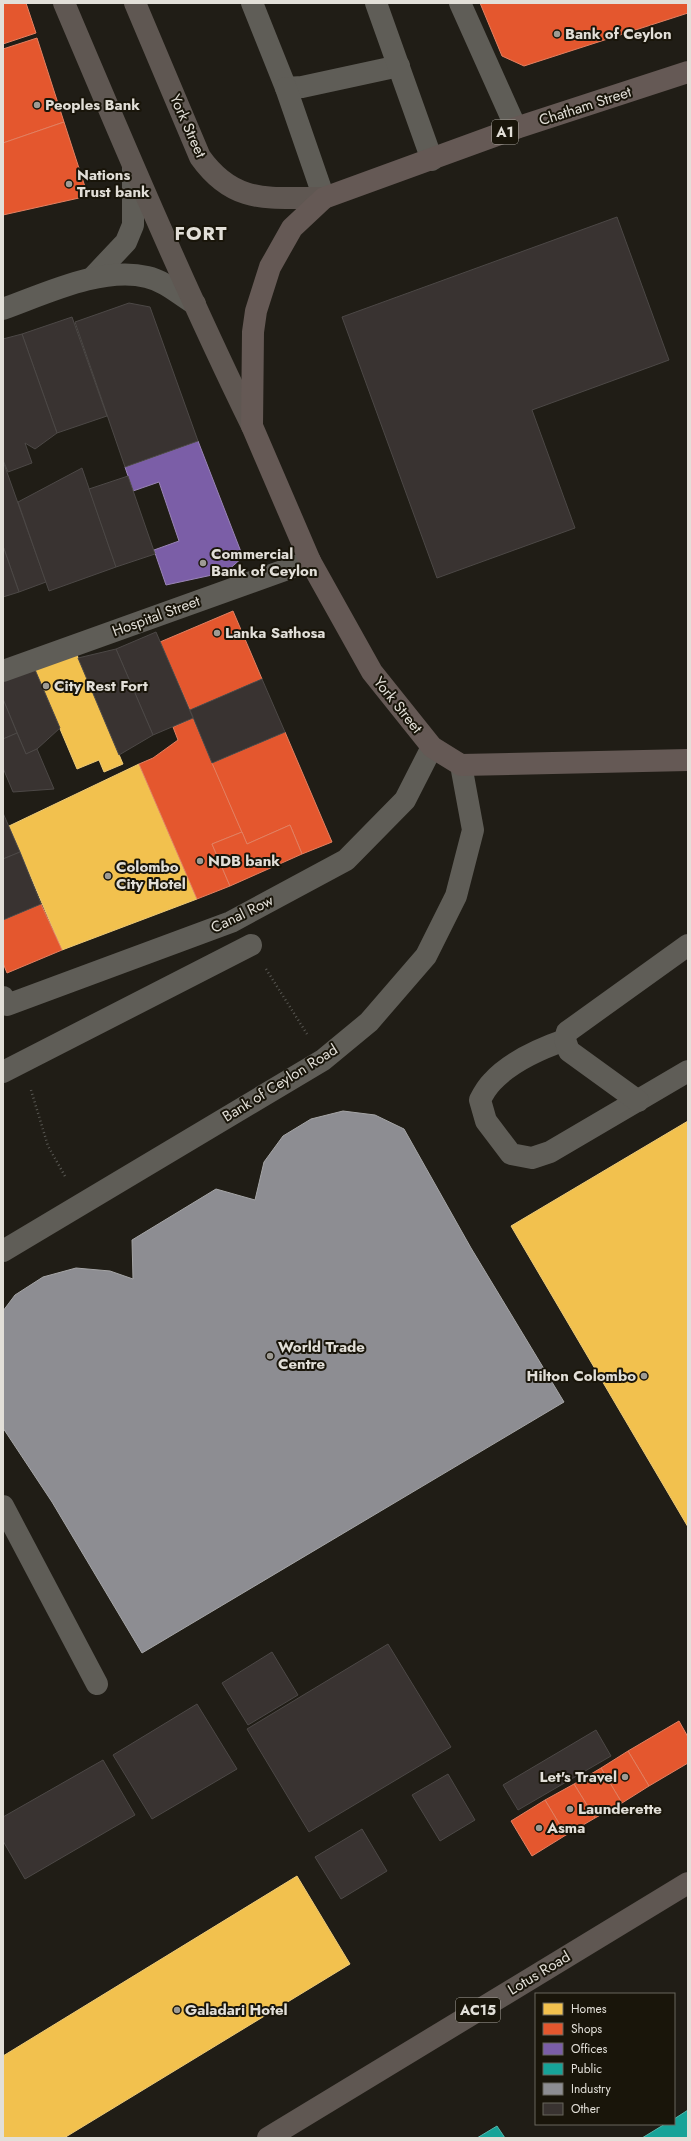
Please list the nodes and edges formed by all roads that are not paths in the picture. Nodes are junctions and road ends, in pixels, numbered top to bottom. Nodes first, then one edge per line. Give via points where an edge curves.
1 (64, 3) edge
2 (136, 3) edge
3 (252, 3) edge
4 (376, 3) edge
5 (460, 3) edge
6 (399, 66) junction
7 (688, 72) edge
8 (286, 88) junction
9 (516, 128) junction
10 (432, 160) junction
11 (133, 167) junction
12 (324, 198) junction
13 (93, 278) junction
14 (195, 304) junction
15 (3, 309) edge
16 (252, 426) junction
17 (310, 561) junction
18 (3, 671) edge
19 (432, 747) junction
20 (688, 760) edge
21 (461, 765) junction
22 (688, 944) edge
23 (251, 945) road end
24 (3, 997) edge
25 (565, 1040) junction
26 (688, 1071) edge
27 (3, 1072) edge
28 (638, 1101) junction
29 (3, 1251) edge
30 (3, 1506) edge
31 (97, 1684) dead end
32 (688, 1883) edge
33 (268, 2138) edge

1 - 11 main road, York Street
2 - 12 main road, York Street via 200,157 212,173 238,192 262,198
3 - 8 street
4 - 6 street
5 - 9 street
6 - 8 street via 302,87
6 - 10 street
7 - 9 highway, Chatham Street / A1
8 - 12 street
9 - 10 highway, Chatham Street / A1
10 - 12 highway, Chatham Street / A1
11 - 13 street via 133,225 126,242
11 - 14 main road, York Street
12 - 16 highway, York Street via 292,228 270,267 256,311 253,332
13 - 14 street via 135,275 148,277 163,283
13 - 15 street
14 - 16 main road, York Street
16 - 17 highway, York Street
17 - 18 street, Hospital Street
17 - 19 highway, York Street via 372,672
19 - 21 highway, York Street
19 - 24 street, Canal Row via 405,800 346,860 231,922 7,1005
20 - 21 highway
21 - 29 street, Bank of Ceylon Road via 473,830 456,896 426,956 370,1022 323,1060
22 - 25 street via 573,1026 567,1032
23 - 27 street
25 - 28 street via 569,1051
25 - 28 street via 516,1062 492,1082 480,1100 486,1121 511,1154 532,1158 550,1152
26 - 28 street
30 - 31 street
32 - 33 main road, Lotus Road / AC15

